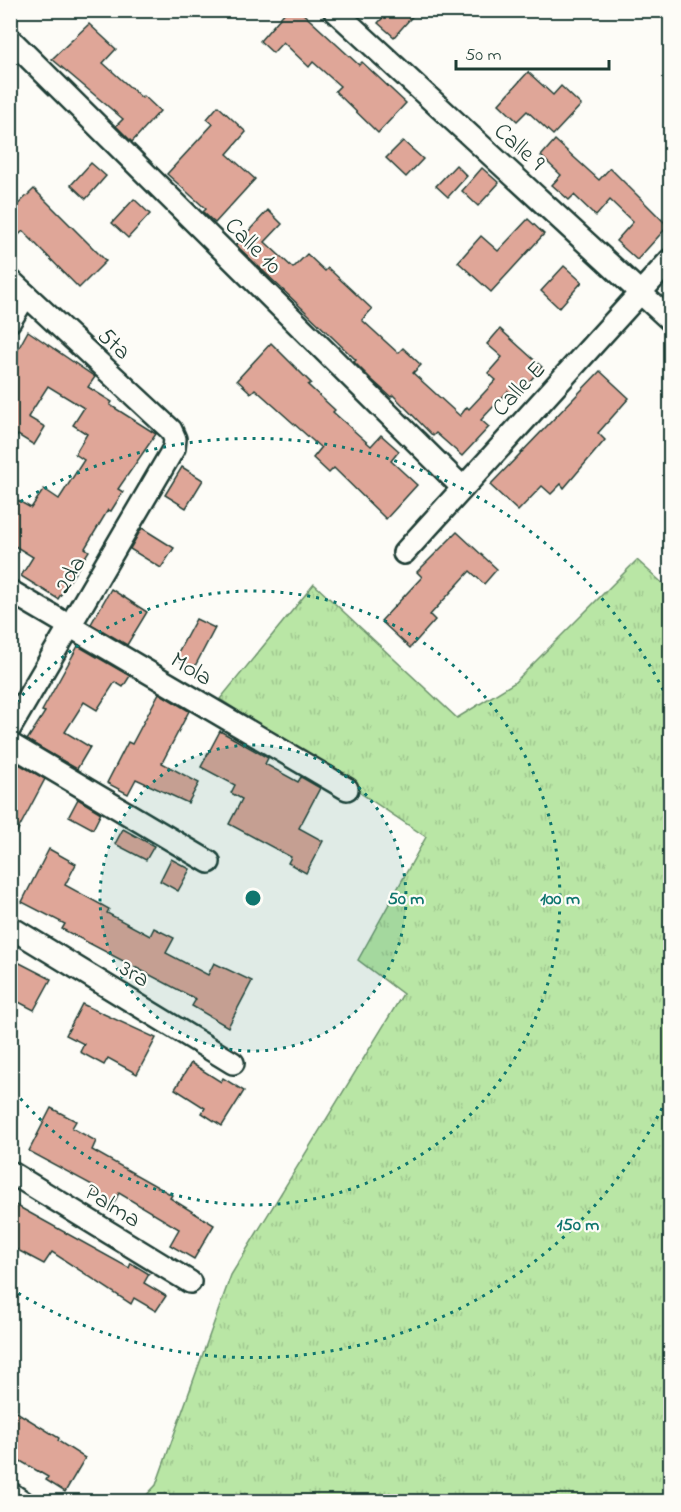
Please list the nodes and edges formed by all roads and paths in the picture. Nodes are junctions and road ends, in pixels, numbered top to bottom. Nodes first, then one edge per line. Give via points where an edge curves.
1 (334, 10) edge
2 (10, 39) edge
3 (670, 260) edge
4 (10, 280) edge
5 (641, 292) junction
6 (26, 295) junction
7 (670, 320) edge
8 (10, 321) edge
9 (174, 448) joint
10 (462, 487) junction
11 (404, 553) dead end
12 (10, 591) edge
13 (69, 624) junction
14 (10, 728) edge
15 (10, 744) edge
16 (347, 789) dead end
17 (209, 862) dead end
18 (10, 927) edge
19 (233, 1063) dead end
20 (10, 1172) edge
21 (190, 1282) dead end
22 (10, 1493) edge
23 (23, 1502) edge

1 - 5 street, Calle 9
2 - 10 street, Calle 10
3 - 5 street, Calle E
4 - 6 street, 5ta
5 - 7 street, Calle 9
5 - 10 street, Calle E
6 - 8 street
6 - 9 street, 5ta via 171,430
9 - 13 street, 2da
10 - 11 street, Calle E
12 - 13 street, Mola
13 - 14 street, 2da
13 - 16 street, Mola
15 - 17 street
18 - 19 street, 3ra
20 - 21 street, Palma
22 - 23 street

